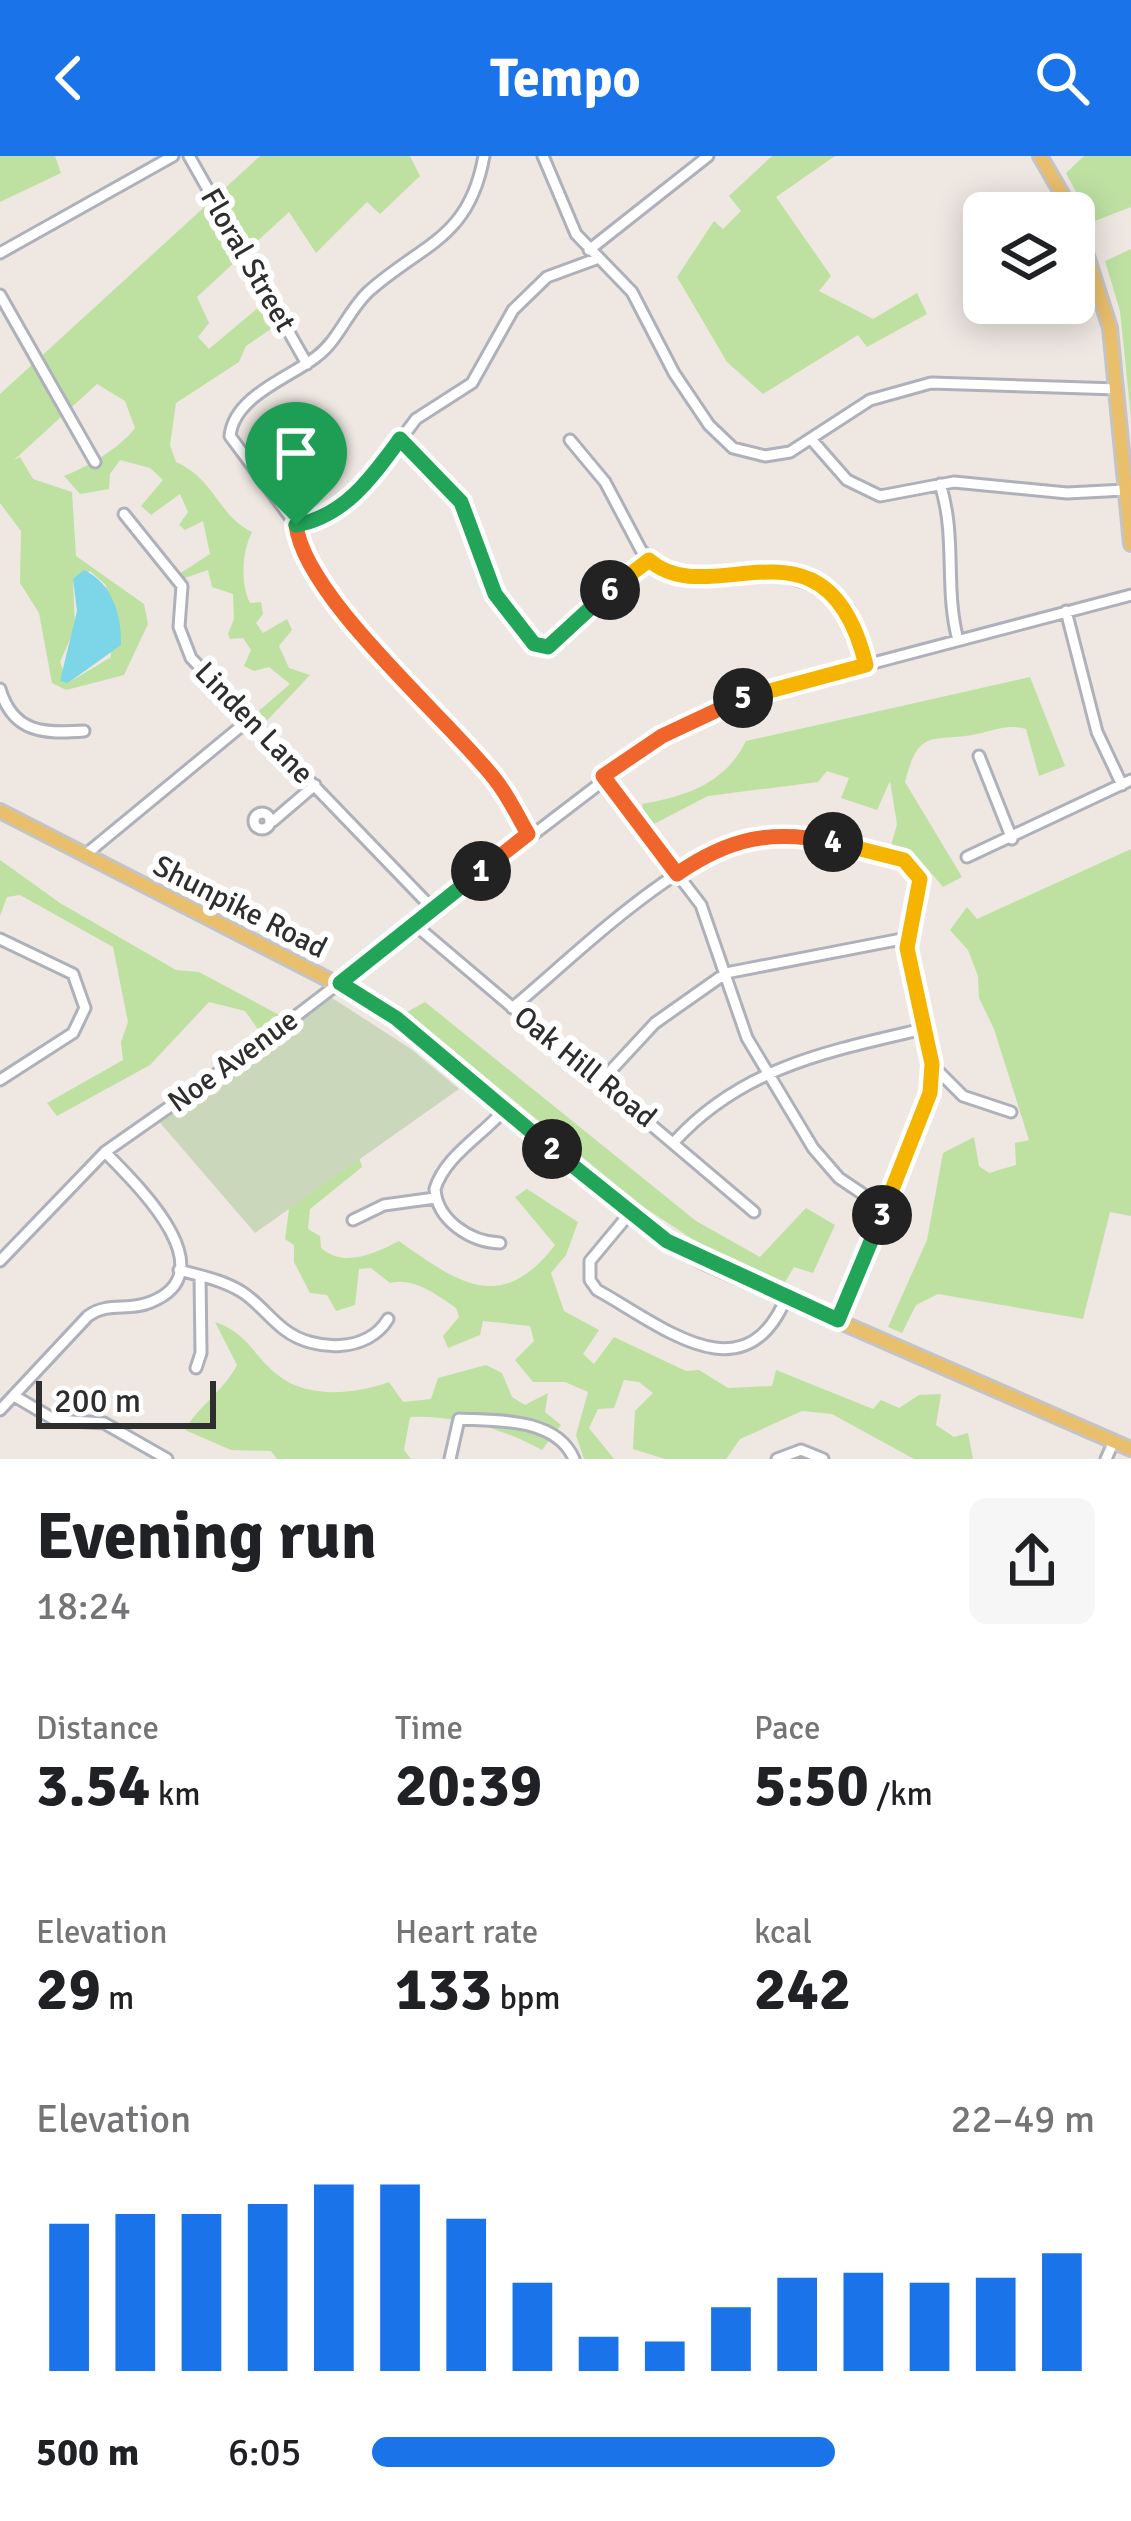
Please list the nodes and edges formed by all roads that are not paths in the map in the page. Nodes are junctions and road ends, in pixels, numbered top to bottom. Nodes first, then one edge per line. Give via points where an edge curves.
1 (173, 156) edge
2 (189, 156) edge
3 (484, 156) edge
4 (543, 156) edge
5 (708, 156) edge
6 (1040, 156) edge
7 (1061, 192) edge
8 (0, 253) edge
9 (592, 255) junction
10 (1095, 272) edge
11 (0, 295) edge
12 (307, 364) junction
13 (1117, 389) junction
14 (400, 439) junction
15 (811, 439) junction
16 (570, 440) dead end
17 (94, 462) dead end
18 (940, 484) junction
19 (1125, 490) junction
20 (124, 514) dead end
21 (296, 525) junction
22 (1131, 544) edge
23 (649, 560) junction
24 (1131, 595) edge
25 (1066, 611) junction
26 (958, 640) junction
27 (866, 665) junction
28 (0, 689) edge
29 (12, 716) junction
30 (251, 718) junction
31 (0, 728) edge
32 (84, 731) dead end
33 (979, 756) dead end
34 (603, 776) junction
35 (1126, 783) edge
36 (315, 785) junction
37 (0, 811) edge
38 (273, 821) dead end
39 (528, 834) junction
40 (1012, 839) junction
41 (85, 855) junction
42 (967, 857) dead end
43 (677, 874) junction
44 (433, 909) junction
45 (414, 924) junction
46 (907, 938) junction
47 (0, 939) edge
48 (726, 973) junction
49 (340, 983) junction
50 (512, 1008) junction
51 (923, 1029) junction
52 (932, 1064) junction
53 (766, 1072) junction
54 (0, 1080) edge
55 (602, 1080) junction
56 (505, 1109) junction
57 (1011, 1112) dead end
58 (675, 1141) junction
59 (105, 1152) junction
60 (435, 1198) junction
61 (885, 1209) junction
62 (754, 1212) dead end
63 (629, 1214) junction
64 (353, 1220) dead end
65 (500, 1243) dead end
66 (2, 1255) edge
67 (179, 1270) junction
68 (200, 1276) junction
69 (786, 1298) junction
70 (388, 1319) dead end
71 (838, 1320) junction
72 (196, 1368) dead end
73 (16, 1397) junction
74 (0, 1410) edge
75 (1114, 1441) junction
76 (1131, 1449) edge
77 (572, 1455) edge
78 (166, 1459) edge
79 (450, 1459) edge
80 (777, 1459) edge
81 (824, 1459) edge
82 (1106, 1459) edge

1 - 8 street
2 - 12 street, Floral Street
3 - 12 street via 450,230 368,293
4 - 9 street
5 - 9 street
6 - 7 main road
9 - 14 street via 547,277 513,310 472,383
9 - 15 street via 632,292 674,373 726,444 775,456
10 - 13 main road
11 - 17 street
12 - 21 street via 277,379 230,430
13 - 15 street via 931,382 870,400
13 - 19 main road
14 - 21 street via 335,511
14 - 23 street via 461,502 495,594 540,647
15 - 18 street via 871,494
16 - 23 street via 605,482
18 - 19 street
18 - 26 street
19 - 22 main road
20 - 30 street, Linden Lane via 182,586 178,627 191,658
21 - 39 street via 311,568 412,693 498,782
23 - 27 street via 678,576 763,569 810,584 849,609
24 - 25 street, Noe Avenue
25 - 26 street, Noe Avenue
25 - 35 street via 1097,732
26 - 27 street, Noe Avenue
27 - 34 street, Noe Avenue via 716,708
28 - 29 street
29 - 31 street
29 - 32 street via 43,732
30 - 36 street, Linden Lane
30 - 41 street
33 - 40 street
34 - 39 street, Noe Avenue
34 - 43 street
35 - 40 street
36 - 38 street
36 - 44 street, Linden Lane
37 - 41 main road, Shunpike Road
39 - 44 street, Noe Avenue
40 - 42 street
41 - 49 main road, Shunpike Road
43 - 46 street via 729,842 782,833 904,860 921,886
43 - 48 street via 700,905
43 - 50 street
44 - 45 street, Noe Avenue
45 - 49 street, Noe Avenue
45 - 50 street, Oak Hill Road
46 - 48 street
46 - 51 street
47 - 54 street via 73,974 85,1008 73,1033
48 - 53 street
48 - 55 street via 655,1023
49 - 56 main road, Shunpike Road via 396,1018
49 - 59 street, Noe Avenue
50 - 55 street, Oak Hill Road
51 - 52 street
51 - 53 street
52 - 57 street via 963,1096
52 - 61 street via 924,1118
53 - 58 street via 728,1093
53 - 61 street via 826,1164
55 - 58 street, Oak Hill Road
56 - 60 street via 443,1166
56 - 63 main road, Shunpike Road
58 - 62 street, Oak Hill Road
59 - 66 street, Noe Avenue
59 - 67 street via 170,1227
60 - 64 street via 384,1205
60 - 65 street via 456,1227
61 - 71 street
63 - 69 main road, Shunpike Road via 703,1262
63 - 69 street via 590,1261 590,1280 689,1341 749,1346 772,1328
67 - 68 street
67 - 73 street via 158,1299 105,1305 88,1316
68 - 70 street via 236,1288 283,1329 316,1344 357,1342
68 - 72 street
69 - 71 main road, Shunpike Road
71 - 75 main road, Shunpike Road
73 - 74 street
73 - 78 street via 47,1418 104,1423
75 - 76 main road, Shunpike Road
75 - 82 street
77 - 79 street via 557,1439 508,1419 459,1419
80 - 81 street via 797,1450

